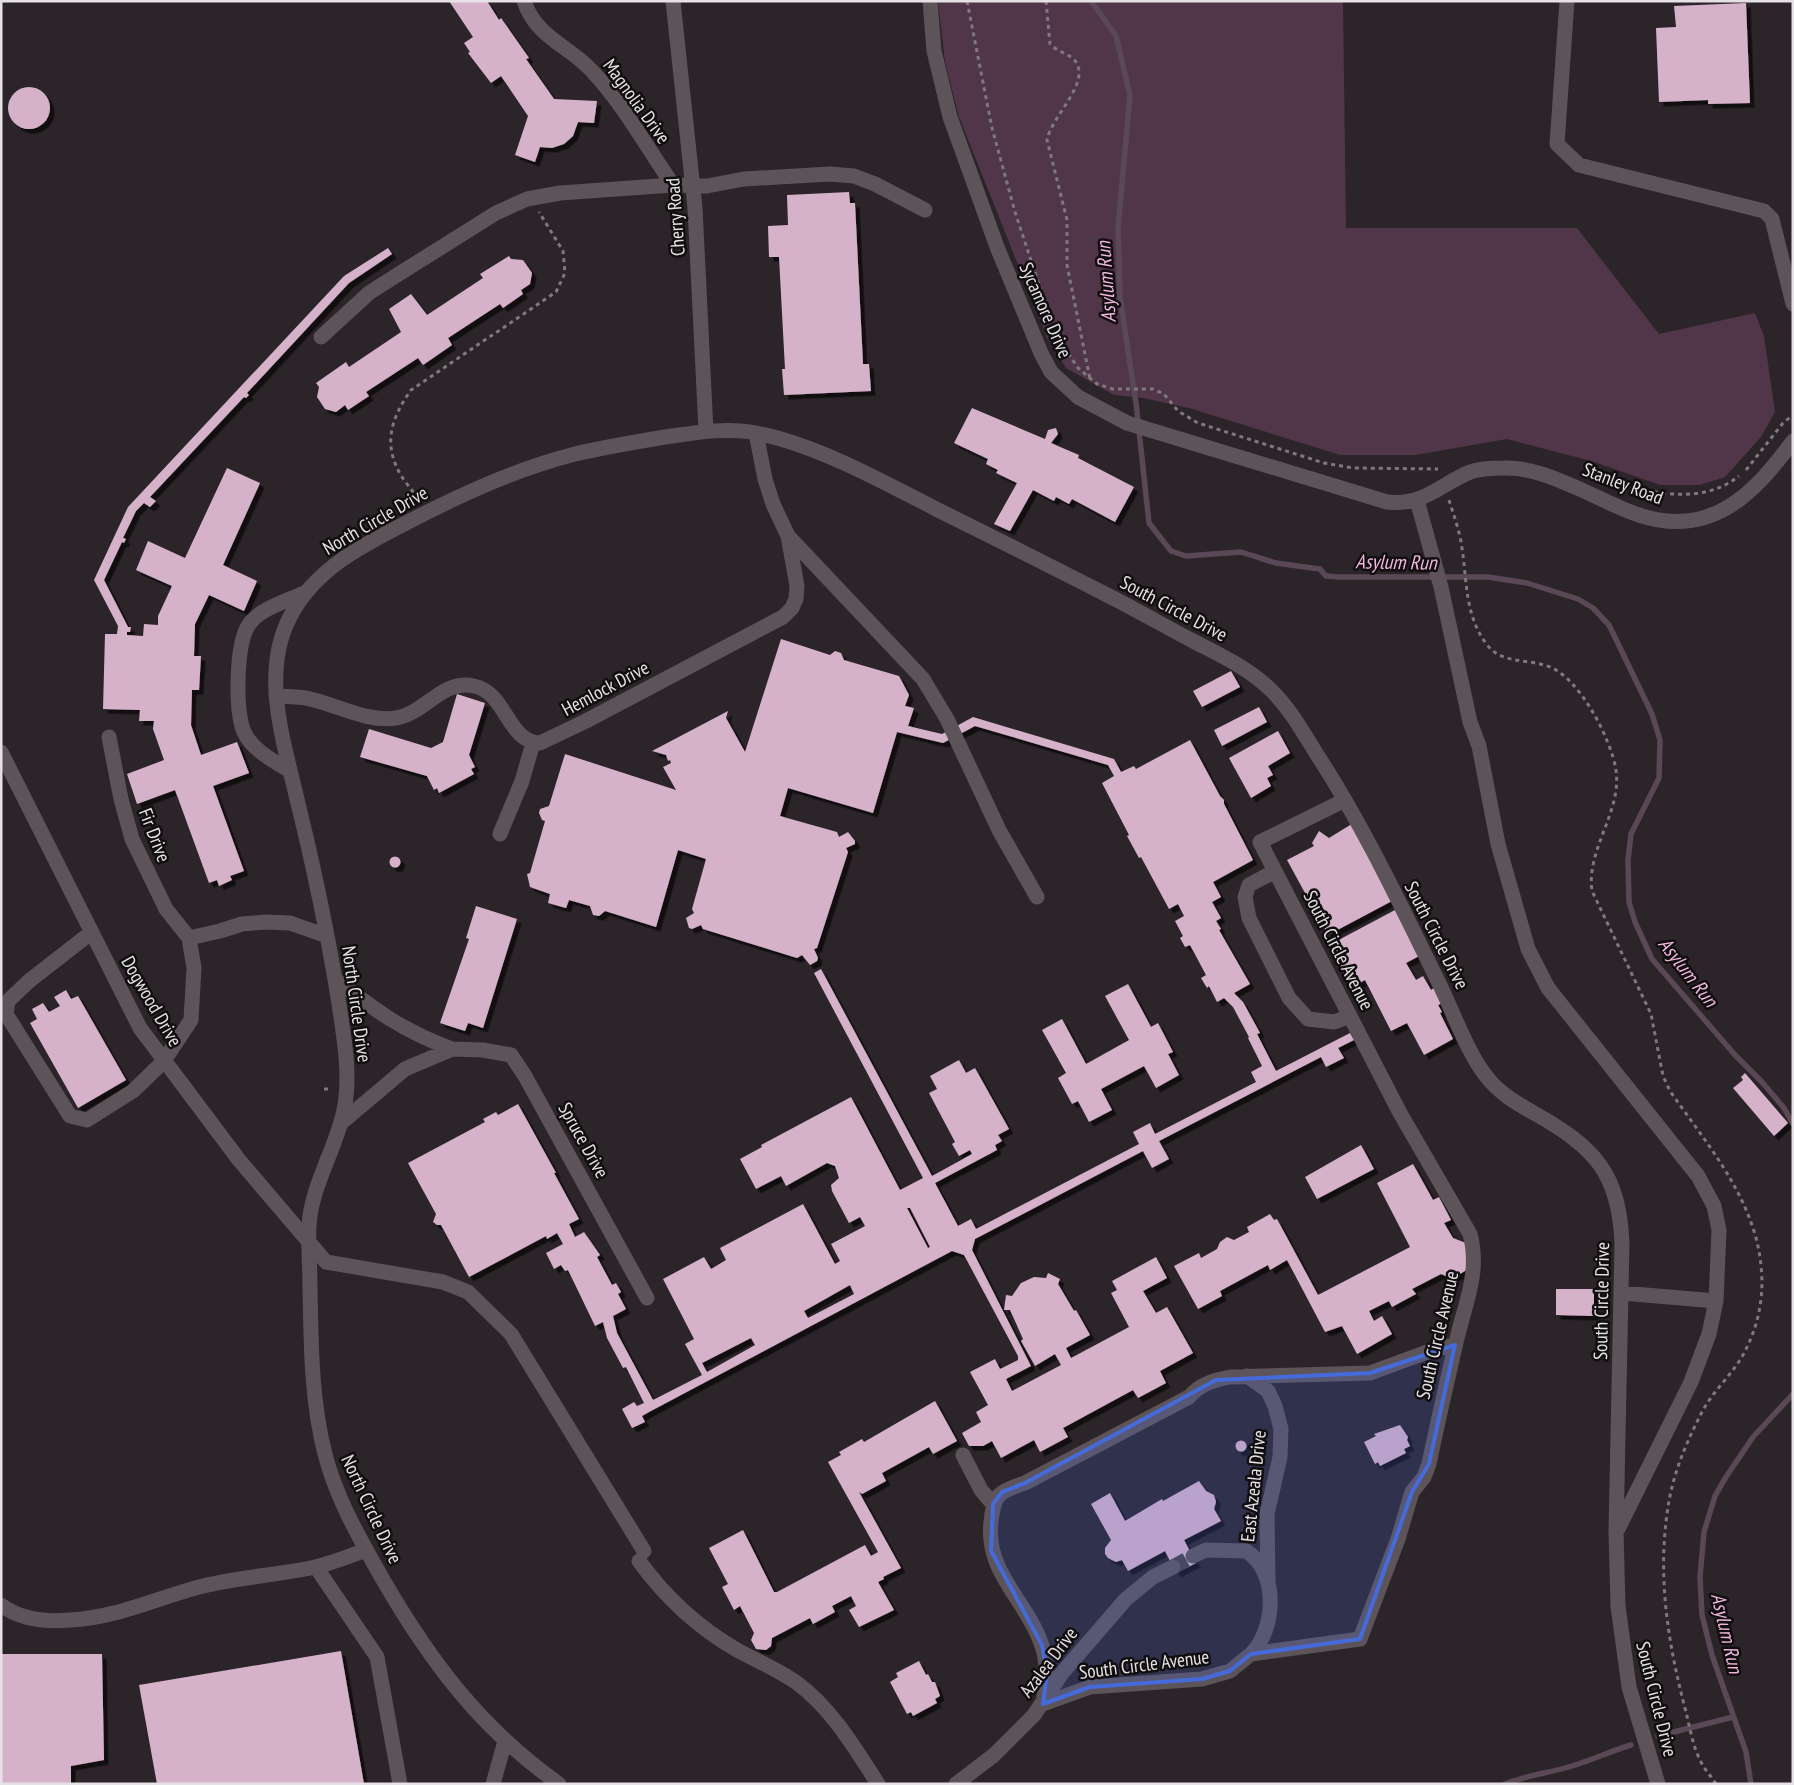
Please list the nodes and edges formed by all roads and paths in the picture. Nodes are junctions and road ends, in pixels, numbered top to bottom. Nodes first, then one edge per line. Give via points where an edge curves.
1 (524, 1) edge
2 (673, 1) edge
3 (930, 1) edge
4 (967, 1) edge
5 (1046, 1) edge
6 (1567, 1) edge
7 (673, 185) junction
8 (693, 186) junction
9 (527, 199) junction
10 (925, 210) dead end
11 (1793, 304) edge
12 (321, 337) dead end
13 (1090, 380) junction
14 (1793, 415) edge
15 (706, 431) junction
16 (756, 433) junction
17 (1793, 441) edge
18 (1444, 466) dead end
19 (1576, 469) dead end
20 (1446, 490) junction
21 (1417, 500) junction
22 (427, 512) junction
23 (788, 536) junction
24 (1465, 588) dead end
25 (306, 592) junction
26 (276, 696) junction
27 (109, 737) dead end
28 (533, 743) junction
29 (1, 752) edge
30 (290, 771) junction
31 (1345, 800) junction
32 (500, 834) dead end
33 (1275, 871) junction
34 (1037, 897) dead end
35 (92, 932) junction
36 (327, 936) junction
37 (189, 938) junction
38 (335, 979) junction
39 (1350, 1016) junction
40 (452, 1049) junction
41 (164, 1062) junction
42 (341, 1123) junction
43 (310, 1242) junction
44 (1622, 1293) junction
45 (647, 1298) dead end
46 (1716, 1301) junction
47 (1455, 1345) junction
48 (1247, 1376) junction
49 (963, 1455) dead end
50 (993, 1504) junction
51 (1616, 1532) junction
52 (366, 1550) junction
53 (1193, 1556) tunnel mouth
54 (316, 1567) junction
55 (1173, 1567) tunnel mouth
56 (1268, 1582) junction
57 (1, 1606) edge
58 (1251, 1654) junction
59 (1043, 1704) junction
60 (1688, 1720) dead end
61 (505, 1742) junction
62 (400, 1784) edge
63 (493, 1784) edge
64 (559, 1784) edge
65 (878, 1784) edge
66 (956, 1784) edge
67 (1658, 1784) edge
68 (1716, 1784) edge

1 - 7 street, Magnolia Drive via 544,33 583,62 604,86
2 - 8 street, Cherry Road
3 - 21 street, Sycamore Drive via 934,51 950,117 997,247 1051,372 1078,398 1127,422 1372,498 1399,503
4 - 13 path via 996,144 1030,260 1064,347
5 - 13 path via 1050,44 1073,58 1079,70 1076,87 1049,130 1047,140 1067,220 1067,265
6 - 11 street via 1557,144 1579,165 1764,211 1772,219
7 - 8 street
7 - 9 street via 560,193
8 - 10 street via 744,179 854,176
8 - 15 street, Cherry Road
9 - 12 street via 496,213 369,293
9 - 22 path via 563,251 565,273 556,292 411,390 400,405 391,429 391,451 401,476
13 - 18 path via 1113,389 1159,391 1178,411 1198,423 1324,462 1384,470 1436,470
14 - 19 path via 1783,422 1744,472 1725,486 1706,492 1651,491
15 - 16 street, South Circle Drive
15 - 22 street, North Circle Drive via 562,458 492,482
16 - 23 street, Hemlock Drive via 765,479
16 - 31 street, South Circle Drive via 820,454 876,478 1236,664 1256,677 1285,706
17 - 20 street, Stanley Road via 1750,493 1722,511 1695,521 1669,521 1640,515 1565,482 1520,469 1478,470
20 - 21 street, Sycamore Drive
20 - 24 path via 1462,547
21 - 46 street via 1441,587 1470,722 1479,746 1498,844 1528,949 1548,988 1698,1176 1707,1192 1719,1230
22 - 25 street, North Circle Drive via 344,557
23 - 28 street, Hemlock Drive via 797,586 796,599 783,618 546,741
23 - 34 street via 923,679 947,719 1000,830
25 - 26 street, North Circle Drive via 283,631
25 - 30 street via 264,612 248,626 241,658 240,714 244,732 256,747
26 - 28 street via 313,699 360,715 391,718 421,708 453,686 477,686 495,698 518,733
26 - 30 street, North Circle Drive
27 - 37 street, Fir Drive via 132,839 166,909
28 - 32 street via 522,781
29 - 35 street, Dogwood Drive
30 - 36 street, North Circle Drive
31 - 33 street, South Circle Avenue via 1260,842
31 - 44 street, South Circle Drive via 1481,1069 1511,1100 1554,1124 1603,1167 1618,1201 1622,1230
33 - 39 street, South Circle Avenue
33 - 39 street via 1249,885 1245,897 1249,918 1285,990 1308,1019 1334,1022
35 - 41 street, Dogwood Drive via 140,1028
35 - 41 street, Fir Drive via 8,1001 6,1014 70,1116 87,1120 133,1091
36 - 37 street via 290,924 266,922 242,924
36 - 38 street, North Circle Drive
37 - 41 street, Fir Drive via 194,968 191,1020
38 - 40 street, Spruce Drive via 394,1022 418,1036
38 - 42 street, North Circle Drive via 347,1072
39 - 47 street, South Circle Avenue via 1400,1113 1470,1234 1474,1252 1473,1275
40 - 42 street, Spruce Drive via 405,1069
40 - 45 street, Spruce Drive via 511,1055
41 - 43 street, Dogwood Drive via 239,1160
42 - 43 street, North Circle Drive via 310,1215
43 - 52 street, North Circle Drive via 311,1330 320,1428 338,1493
43 - 65 street, Dogwood Drive via 326,1262 443,1282 468,1292 485,1306 511,1334 660,1590 686,1615 735,1648 796,1682 820,1703
44 - 46 street
44 - 51 street, South Circle Drive
46 - 51 street via 1705,1349 1691,1382
47 - 48 street via 1370,1373
47 - 58 street, South Circle Avenue via 1429,1464 1412,1492 1360,1639
48 - 50 street via 1230,1376 1203,1384 1180,1401 1002,1492
48 - 56 street, East Azeala Drive via 1268,1391 1281,1429 1280,1457 1267,1514
49 - 50 street via 981,1490
50 - 59 street via 991,1551 1004,1581 1032,1623 1042,1645 1047,1673
51 - 67 street, South Circle Drive via 1618,1606 1625,1664
52 - 54 street
52 - 61 street, North Circle Drive via 430,1655 469,1706
53 - 56 street via 1206,1550 1246,1551 1261,1565
54 - 57 street via 225,1581 142,1606 72,1620 41,1621
54 - 62 street via 377,1657
55 - 59 street, Azalea Drive via 1138,1588 1116,1608 1062,1673
56 - 58 street via 1266,1630
58 - 59 street, South Circle Avenue via 1230,1671 1212,1677 1185,1682 1090,1687
59 - 66 street, Azalea Drive via 994,1755
60 - 68 path via 1700,1762
61 - 63 street
61 - 64 street, North Circle Drive

